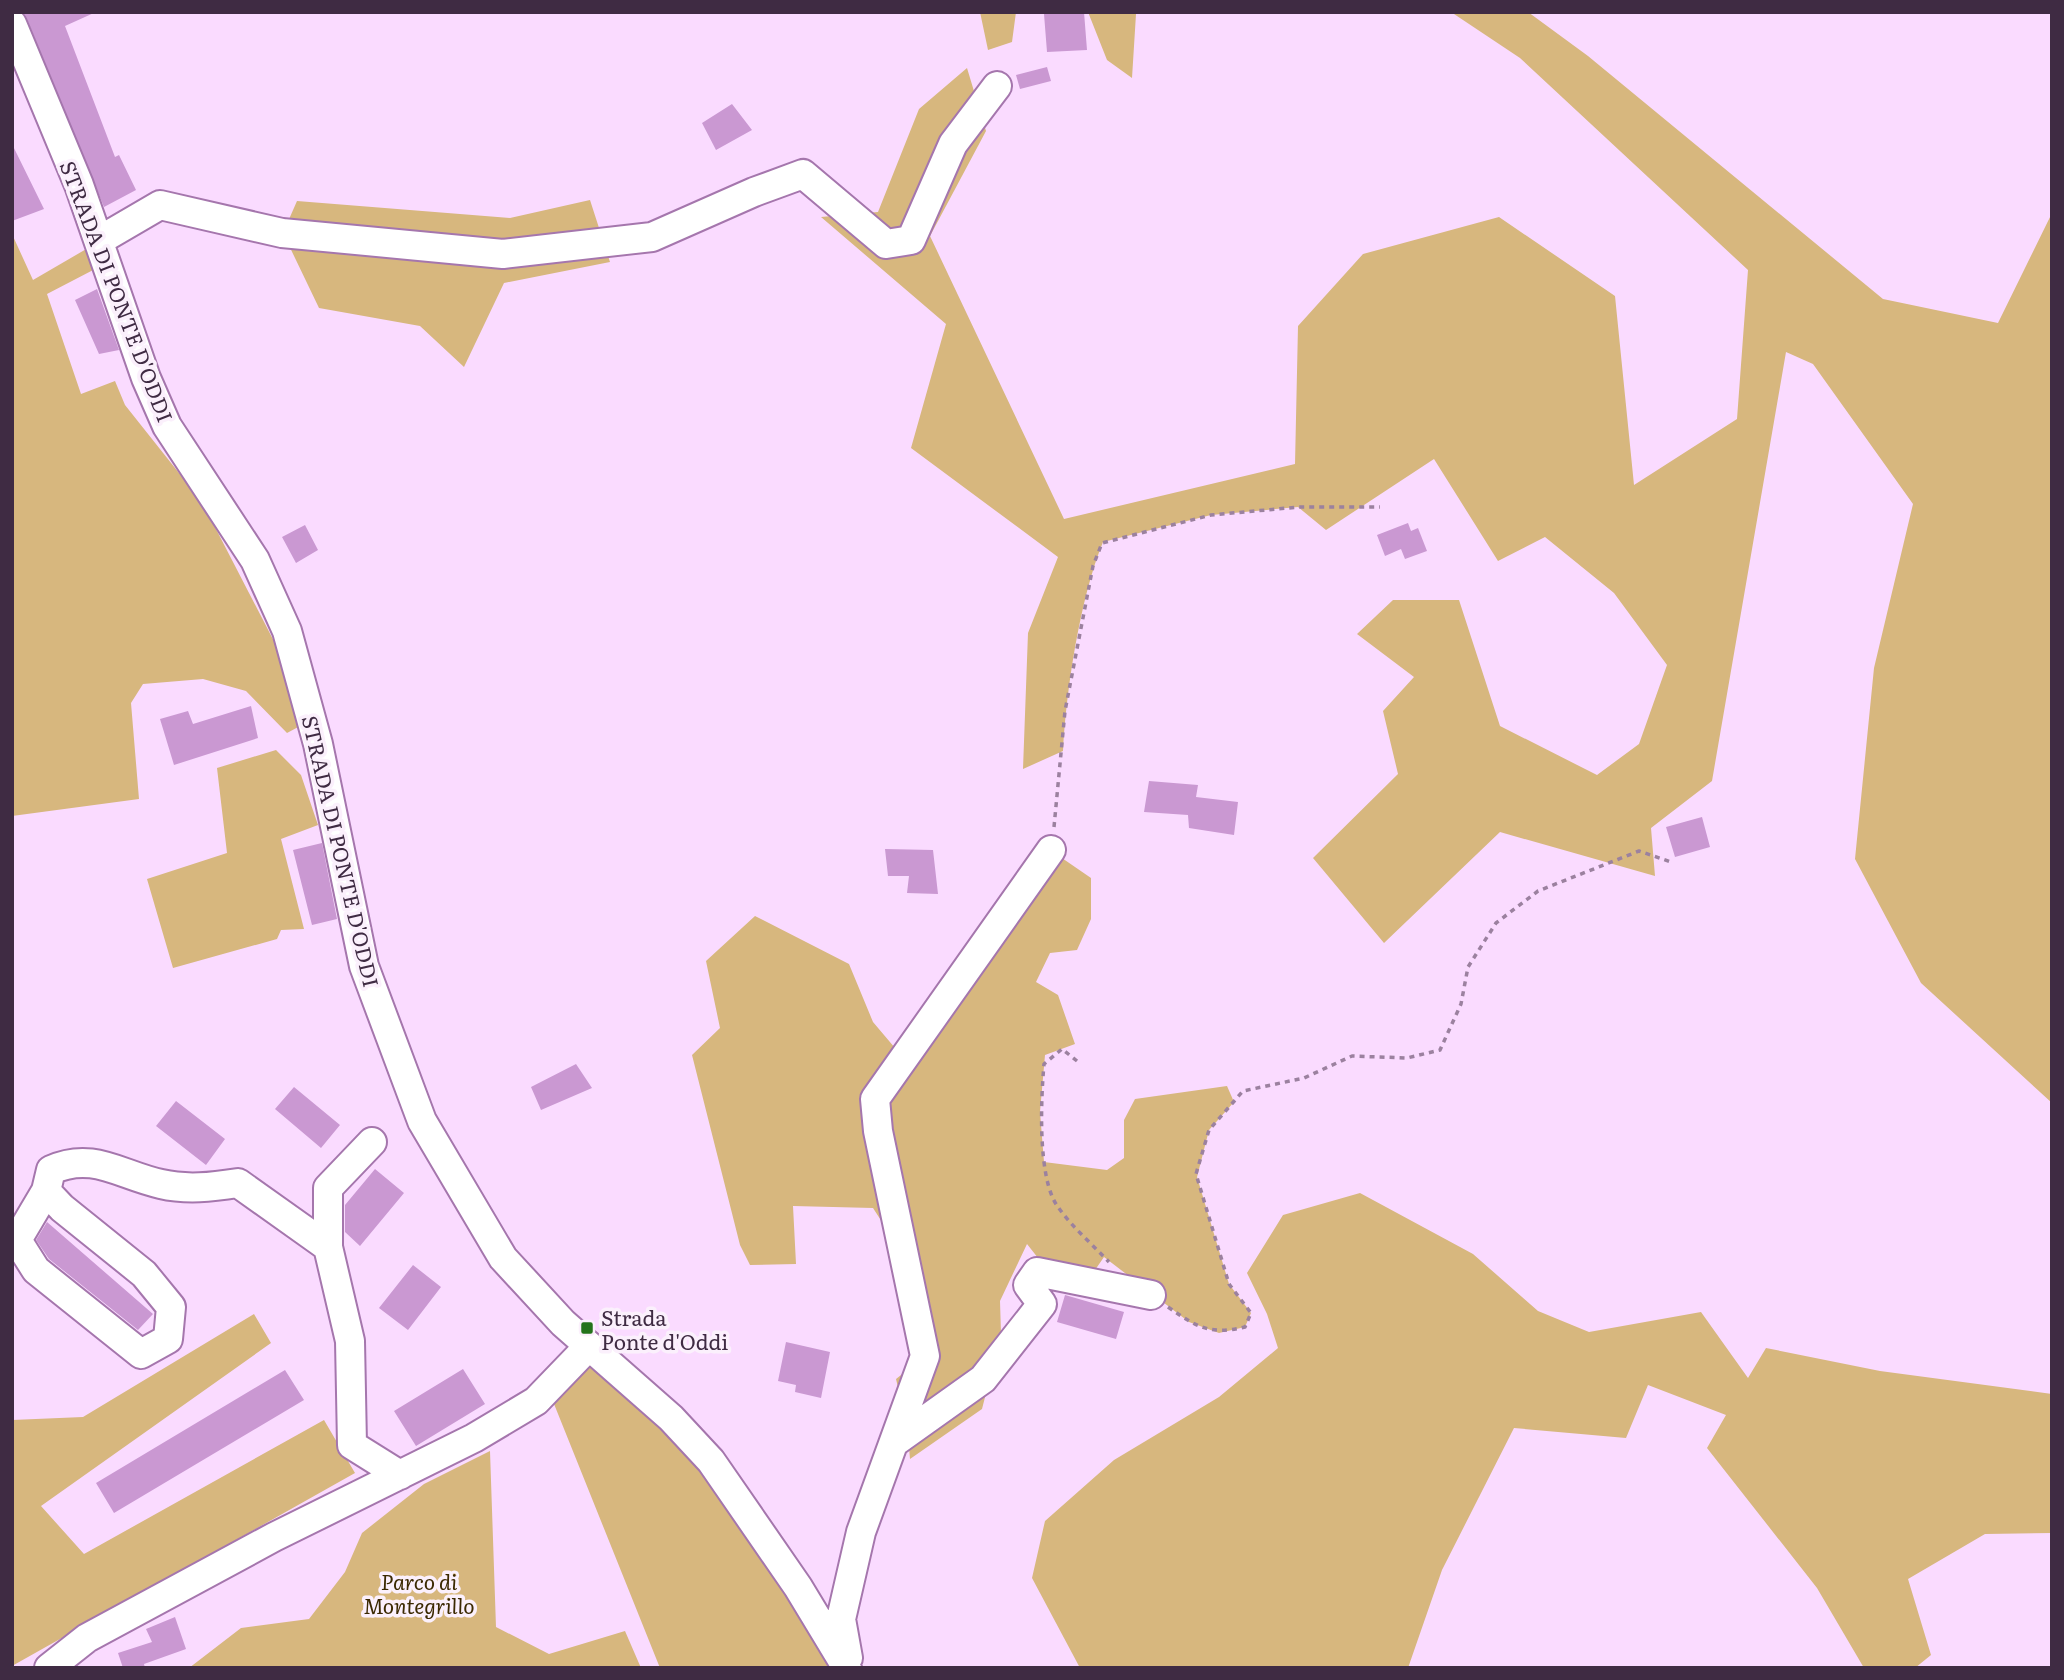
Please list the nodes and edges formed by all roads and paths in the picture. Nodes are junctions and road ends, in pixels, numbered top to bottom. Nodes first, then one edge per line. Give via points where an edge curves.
1 (12, 24) edge
2 (997, 86) dead end
3 (100, 240) junction
4 (1380, 507) dead end
5 (1051, 850) joint
6 (1671, 862) dead end
7 (1077, 1061) dead end
8 (372, 1142) dead end
9 (46, 1191) junction
10 (328, 1247) junction
11 (1110, 1264) dead end
12 (1151, 1295) joint
13 (589, 1346) junction
14 (896, 1441) junction
15 (400, 1475) junction
16 (49, 1668) edge
17 (849, 1668) edge

1 - 3 street, STRADA DI PONTE D'ODDI
2 - 3 street via 953,144 911,240 886,244 803,174 652,237 503,254 282,233 160,205
3 - 13 street, STRADA DI PONTE D'ODDI via 167,426 255,560 287,631 321,756 364,966 422,1121 503,1258
4 - 5 path via 1299,507 1211,515 1102,542 1093,566 1065,710
5 - 14 street via 875,1098 925,1356
6 - 12 path via 1639,851 1538,891 1496,923 1468,967 1461,1004 1440,1050 1407,1058 1352,1056 1304,1078 1243,1091 1209,1130 1196,1174 1229,1284 1251,1313 1245,1327 1219,1333 1189,1322
7 - 11 path via 1062,1049 1044,1064 1040,1112 1044,1162 1056,1205
8 - 10 street via 328,1188
9 - 9 street via 144,1274 171,1307 168,1339 141,1354 36,1270 17,1240
9 - 10 street via 51,1170 69,1162 95,1163 162,1185 204,1189 238,1183
10 - 15 street via 349,1341 352,1445
12 - 14 street via 1037,1272 1028,1285 1042,1304 983,1379
13 - 15 street via 536,1401
13 - 17 street, STRADA DI PONTE D'ODDI via 671,1418 711,1461
14 - 17 street via 860,1532 841,1619
15 - 16 street via 98,1632

